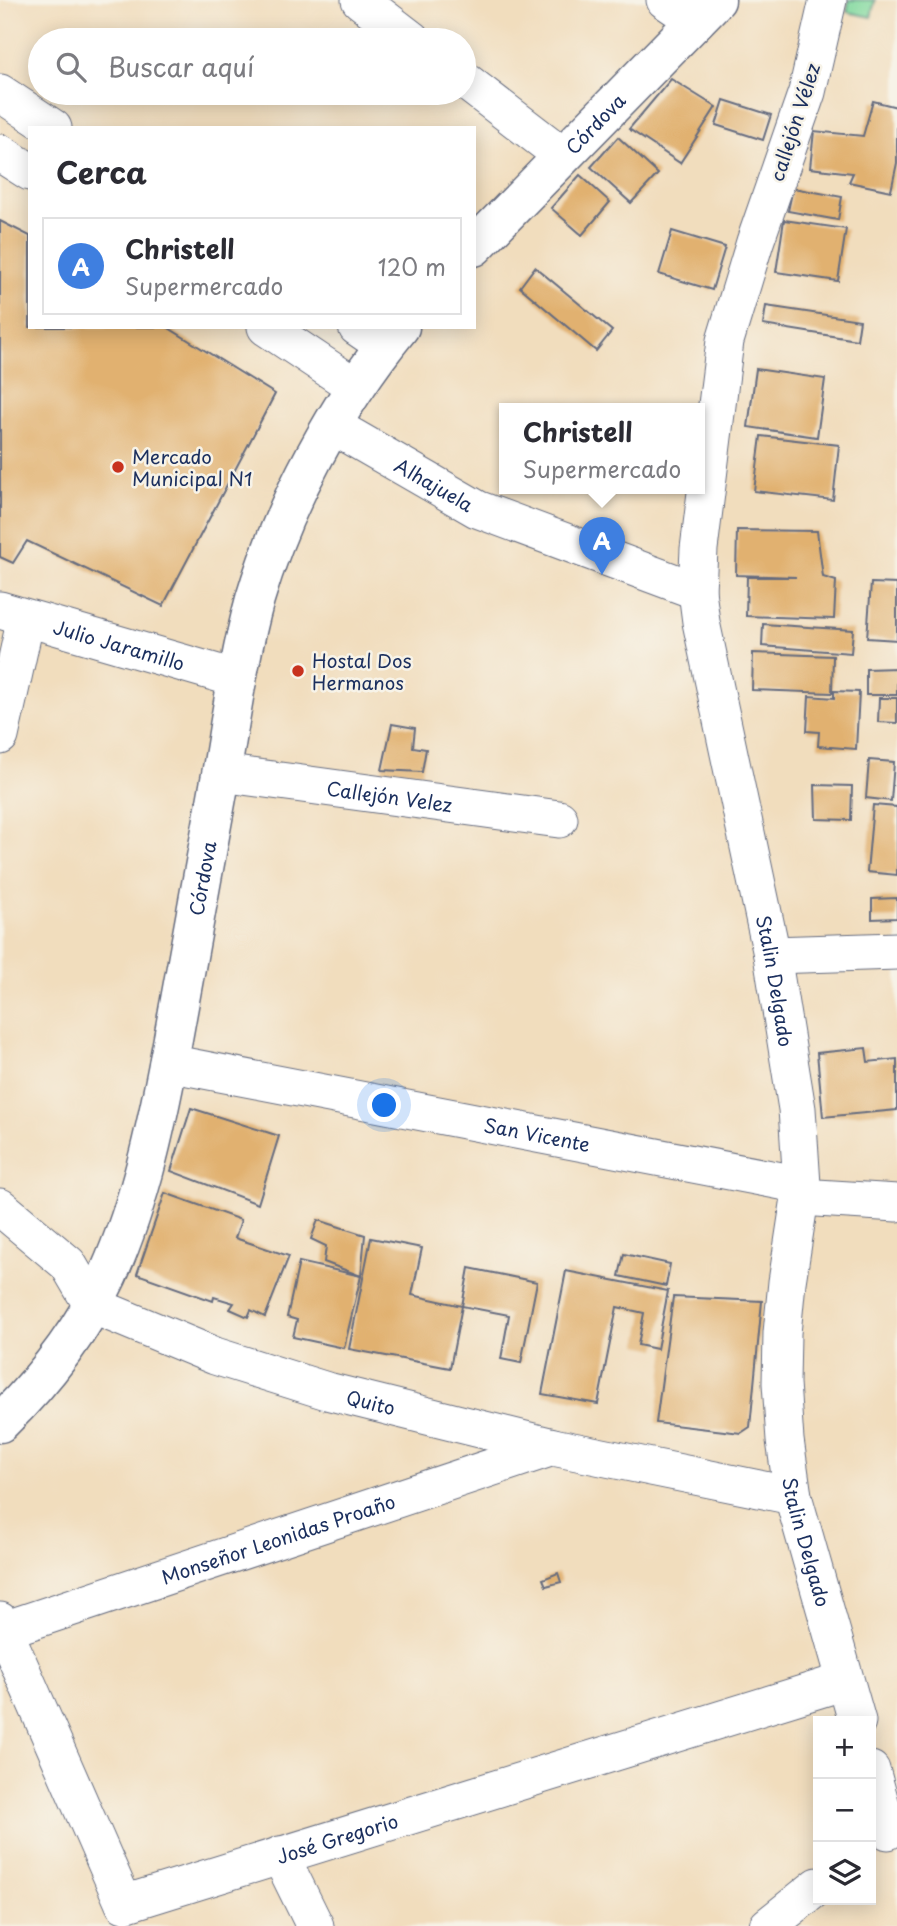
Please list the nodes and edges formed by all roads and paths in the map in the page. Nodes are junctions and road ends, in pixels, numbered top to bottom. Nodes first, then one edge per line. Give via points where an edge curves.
1 (360, 0) edge
2 (828, 0) edge
3 (692, 7) edge
4 (396, 28) edge
5 (476, 89) edge
6 (0, 93) edge
7 (50, 126) edge
8 (0, 153) edge
9 (563, 156) junction
10 (28, 171) edge
11 (755, 242) joint
12 (476, 245) edge
13 (269, 329) edge
14 (381, 333) edge
15 (356, 387) junction
16 (333, 426) junction
17 (697, 591) junction
18 (13, 614) edge
19 (237, 679) junction
20 (0, 736) edge
21 (221, 773) junction
22 (559, 819) dead end
23 (897, 951) edge
24 (772, 955) junction
25 (168, 1063) junction
26 (802, 1191) junction
27 (897, 1203) edge
28 (0, 1207) edge
29 (91, 1305) junction
30 (0, 1423) edge
31 (553, 1447) junction
32 (793, 1496) junction
33 (2, 1626) edge
34 (845, 1681) junction
35 (856, 1716) edge
36 (873, 1779) edge
37 (885, 1833) edge
38 (280, 1855) junction
39 (813, 1890) edge
40 (315, 1926) edge
41 (768, 1926) edge

1 - 4 street
2 - 11 street, callejón Vélez via 807,92
3 - 9 street, Córdova
5 - 9 street
6 - 7 street
8 - 10 street
9 - 12 street, Córdova
11 - 17 street, Stalin Delgado via 725,341
13 - 15 street
14 - 15 street, Córdova
15 - 16 street, Córdova
16 - 17 street, Alhajuela via 477,509
16 - 19 street, Córdova via 265,568
17 - 24 street, Stalin Delgado
18 - 19 street, Julio Jaramillo
18 - 20 street
19 - 21 street, Córdova
21 - 22 street, Callejón Velez
21 - 25 street, Córdova
23 - 24 street
24 - 26 street, Stalin Delgado via 797,1109
25 - 26 street, San Vicente
25 - 29 street, Córdova via 126,1230
26 - 27 street, San Vicente
26 - 32 street, Stalin Delgado via 782,1332 783,1406
28 - 29 street via 68,1264
29 - 30 street, Córdova via 37,1385
29 - 31 street, Quito via 215,1356 315,1387
31 - 32 street, Quito
31 - 33 street, Monseñor Leonidas Proaño
32 - 34 street, Stalin Delgado
33 - 38 street, José Gregorio via 124,1903
34 - 35 street, Stalin Delgado
34 - 38 street, José Gregorio
36 - 37 street
38 - 40 street
39 - 41 street

